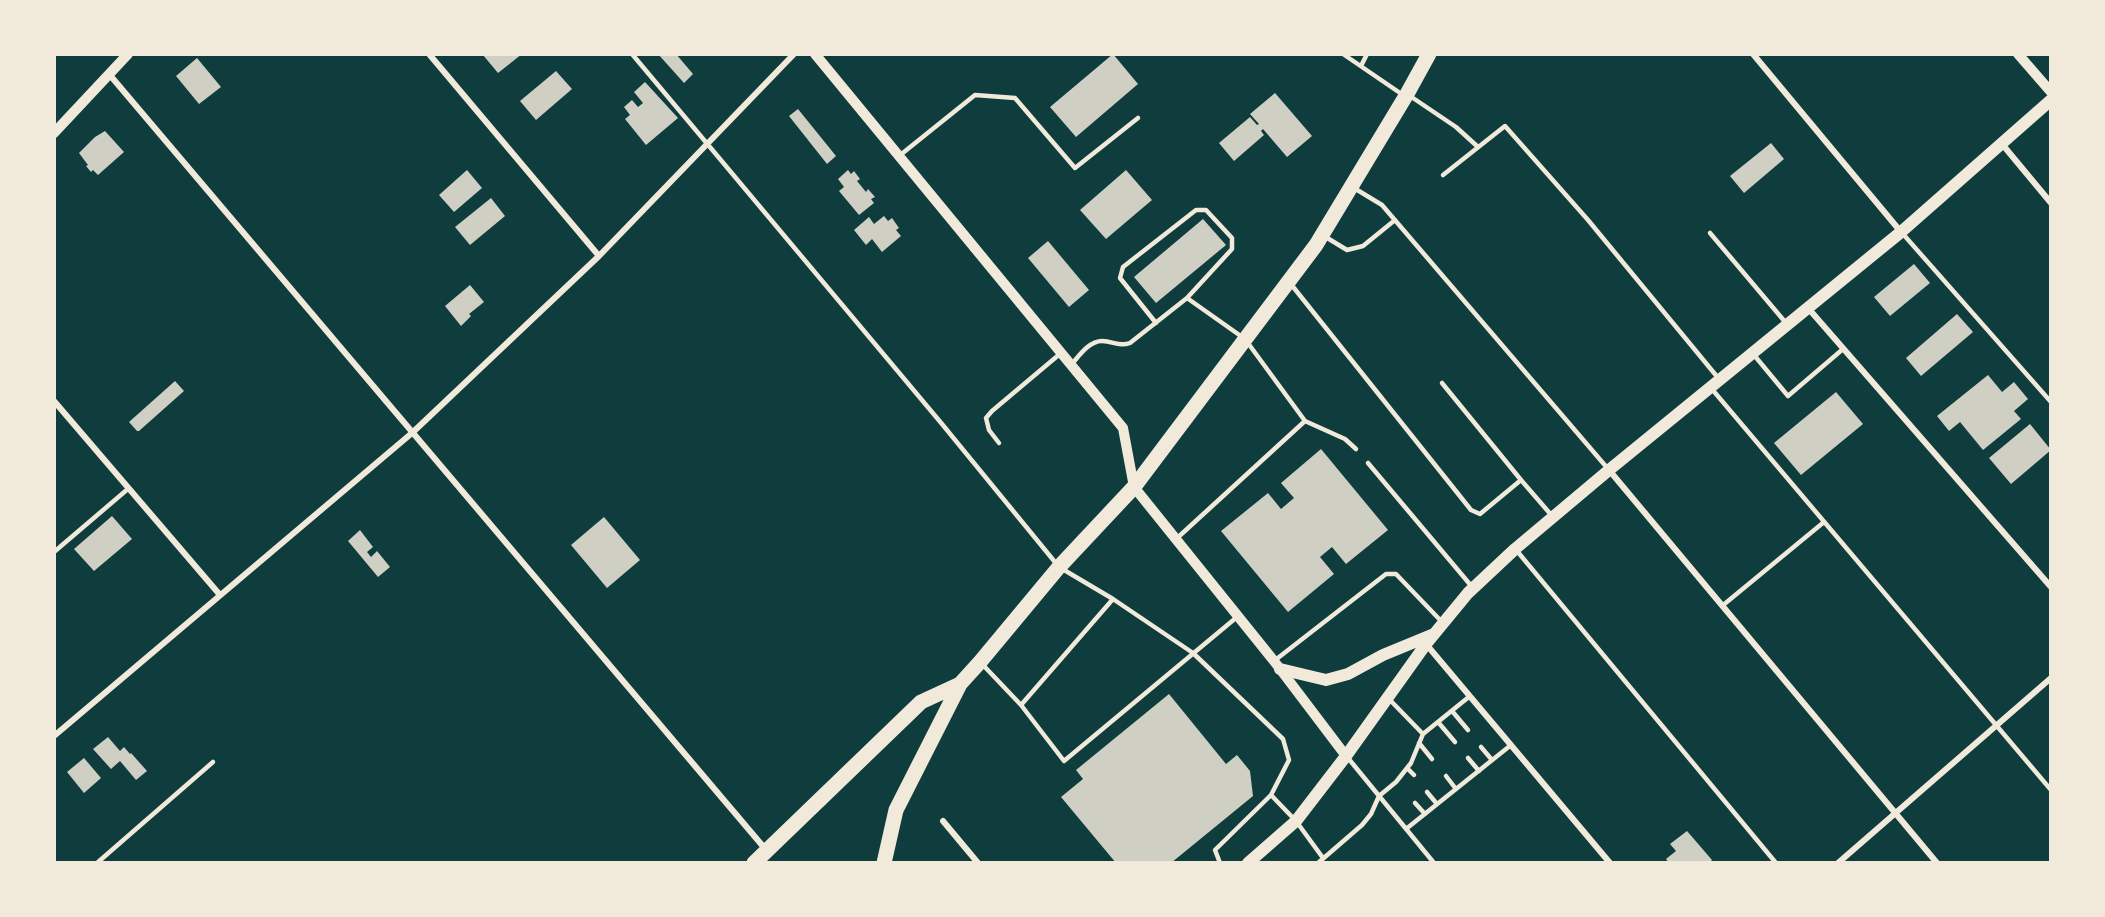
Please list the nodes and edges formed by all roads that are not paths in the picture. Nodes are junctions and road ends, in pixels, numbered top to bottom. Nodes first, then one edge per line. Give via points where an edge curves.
1 (128, 54) edge
2 (429, 54) edge
3 (632, 54) edge
4 (794, 54) edge
5 (814, 54) edge
6 (1343, 54) edge
7 (1366, 54) edge
8 (1429, 54) edge
9 (1753, 54) edge
10 (2018, 54) edge
11 (1361, 66) junction
12 (109, 74) junction
13 (2051, 92) edge
14 (1406, 95) junction
15 (2051, 100) edge
16 (1138, 118) dead end
17 (54, 133) edge
18 (708, 144) junction
19 (2002, 144) junction
20 (1479, 147) junction
21 (898, 156) junction
22 (1443, 175) dead end
23 (1352, 186) junction
24 (2048, 195) edge
25 (2051, 203) edge
26 (1395, 220) junction
27 (1901, 231) junction
28 (1710, 233) dead end
29 (1322, 235) junction
30 (599, 256) junction
31 (1288, 281) junction
32 (1187, 298) junction
33 (1808, 309) junction
34 (1156, 322) junction
35 (1788, 325) junction
36 (1245, 339) junction
37 (1843, 349) junction
38 (1061, 353) junction
39 (1752, 353) junction
40 (1071, 365) junction
41 (1442, 383) dead end
42 (1714, 383) junction
43 (54, 401) edge
44 (2051, 402) edge
45 (1305, 421) junction
46 (412, 433) junction
47 (999, 443) dead end
48 (1356, 449) dead end
49 (1368, 463) dead end
50 (1609, 470) junction
51 (1521, 480) junction
52 (1134, 487) junction
53 (129, 488) junction
54 (1552, 517) junction
55 (1824, 522) junction
56 (1175, 540) junction
57 (1515, 549) junction
58 (54, 552) edge
59 (1059, 567) junction
60 (2051, 587) edge
61 (1473, 588) junction
62 (220, 595) junction
63 (1113, 599) junction
64 (1722, 606) junction
65 (1237, 617) junction
66 (1443, 623) junction
67 (1435, 634) junction
68 (1426, 644) junction
69 (1192, 653) junction
70 (980, 662) junction
71 (1277, 665) junction
72 (2051, 678) edge
73 (960, 684) junction
74 (1470, 696) junction
75 (1388, 698) junction
76 (1021, 705) junction
77 (1452, 711) junction
78 (1438, 722) junction
79 (1996, 725) junction
80 (1468, 730) dead end
81 (1423, 734) junction
82 (54, 736) edge
83 (1455, 741) dead end
84 (1419, 743) junction
85 (1511, 745) junction
86 (1481, 747) dead end
87 (1346, 756) junction
88 (1468, 758) dead end
89 (1432, 759) dead end
90 (1492, 760) junction
91 (213, 762) dead end
92 (1407, 768) junction
93 (1479, 771) junction
94 (1414, 775) dead end
95 (1446, 776) dead end
96 (1397, 781) junction
97 (1401, 786) dead end
98 (1456, 789) junction
99 (2051, 789) edge
100 (1427, 792) dead end
101 (1272, 795) junction
102 (1379, 796) junction
103 (1415, 803) dead end
104 (1437, 804) junction
105 (1894, 812) junction
106 (1425, 814) junction
107 (943, 821) dead end
108 (1296, 821) junction
109 (1406, 829) junction
110 (767, 851) junction
111 (1323, 858) junction
112 (97, 863) edge
113 (754, 863) edge
114 (884, 863) edge
115 (978, 863) edge
116 (1220, 863) edge
117 (1249, 863) edge
118 (1318, 863) edge
119 (1434, 863) edge
120 (1610, 863) edge
121 (1776, 863) edge
122 (1838, 863) edge
123 (1937, 863) edge

1 - 12 street
2 - 30 street
3 - 18 lane
4 - 18 street
5 - 21 street
6 - 11 lane
7 - 11 lane
8 - 14 main road
9 - 27 street
10 - 13 street
11 - 14 lane
12 - 17 street
12 - 46 street
14 - 20 lane
14 - 23 main road
15 - 19 main road
16 - 21 lane via 1075,168 1015,98 975,95
18 - 30 street
18 - 59 lane
19 - 24 street
19 - 27 main road
20 - 22 lane
20 - 42 lane via 1505,126 1588,220
21 - 38 street
23 - 26 lane via 1382,205
23 - 29 main road
24 - 25 street
26 - 29 lane via 1363,246 1347,250
26 - 50 lane
27 - 33 main road
27 - 44 lane
28 - 35 lane
29 - 31 main road
30 - 46 street
31 - 36 main road
31 - 51 lane via 1471,510 1480,514
32 - 34 lane
32 - 34 lane via 1232,249 1232,238 1206,210 1196,210 1123,267 1120,279
32 - 36 lane
33 - 35 main road
33 - 37 street
34 - 40 lane via 1122,346 1102,341 1091,345
35 - 39 main road
36 - 45 lane
36 - 52 main road
37 - 39 lane via 1788,396
37 - 60 street
38 - 40 street
38 - 47 lane via 986,418
39 - 42 main road
40 - 52 street via 1123,428
41 - 51 lane
42 - 50 main road
42 - 55 lane
43 - 53 street
45 - 48 lane
45 - 56 lane
46 - 62 street
46 - 110 street
49 - 61 lane
50 - 54 main road
50 - 64 street
51 - 54 lane
52 - 56 street
52 - 59 main road
53 - 58 lane
53 - 62 street
54 - 57 main road
55 - 64 lane
55 - 79 lane
56 - 65 street
57 - 61 main road
57 - 121 lane
59 - 63 lane
59 - 70 main road
61 - 66 main road
62 - 82 street
63 - 69 lane
63 - 76 lane
64 - 105 street
65 - 69 lane
65 - 71 street
66 - 67 main road
66 - 71 lane via 1396,574 1386,574
67 - 68 main road
67 - 71 main road via 1348,674 1326,680
68 - 74 street
68 - 75 main road
69 - 76 lane via 1064,761
69 - 101 lane via 1283,739 1289,760
70 - 73 main road
70 - 76 lane
71 - 87 street
72 - 79 street
73 - 110 main road via 921,702
73 - 114 main road via 896,810
74 - 77 lane
74 - 85 street
75 - 81 lane
75 - 87 main road
77 - 78 lane
77 - 80 lane
78 - 81 lane
78 - 83 lane
79 - 99 lane
79 - 105 street
81 - 84 lane
84 - 89 lane
84 - 92 lane
85 - 90 lane
85 - 120 street
86 - 90 lane
87 - 102 lane
87 - 108 main road
88 - 93 lane
90 - 93 lane
91 - 112 lane
92 - 94 lane
92 - 96 lane
93 - 98 lane
95 - 98 lane
96 - 97 lane
96 - 102 lane
98 - 104 lane
100 - 104 lane
101 - 108 lane
101 - 116 lane via 1215,850
102 - 109 lane
102 - 111 lane via 1362,825
103 - 106 lane
104 - 106 lane
105 - 122 street
105 - 123 street
106 - 109 lane
107 - 115 street
108 - 111 lane
108 - 117 main road
109 - 119 lane
110 - 113 main road
111 - 118 lane

